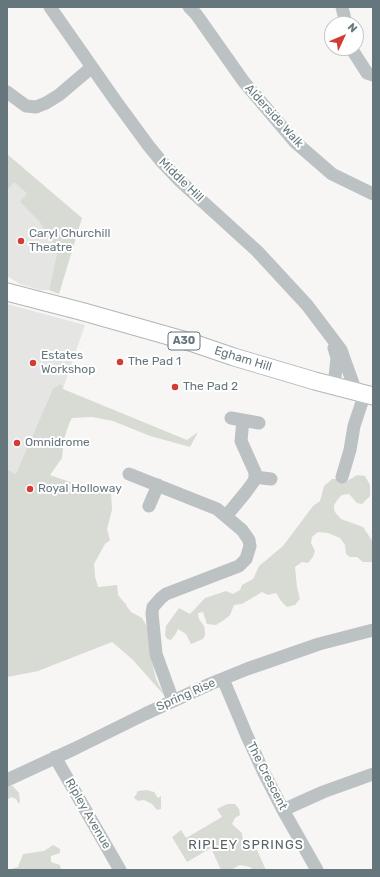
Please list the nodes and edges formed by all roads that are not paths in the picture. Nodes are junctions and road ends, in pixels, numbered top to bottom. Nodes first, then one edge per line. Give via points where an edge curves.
1 (50, 7) edge
2 (196, 9) edge
3 (356, 56) edge
4 (92, 67) junction
5 (373, 75) edge
6 (7, 92) edge
7 (373, 194) edge
8 (7, 292) edge
9 (330, 337) junction
10 (334, 386) junction
11 (367, 394) edge
12 (259, 423) dead end
13 (129, 474) dead end
14 (255, 477) junction
15 (342, 477) dead end
16 (271, 479) dead end
17 (158, 485) junction
18 (149, 506) dead end
19 (227, 515) junction
20 (373, 630) edge
21 (223, 679) junction
22 (173, 701) junction
23 (55, 757) junction
24 (373, 774) edge
25 (7, 780) edge
26 (283, 810) junction
27 (120, 870) edge
28 (317, 870) edge

1 - 4 street, Middle Hill
2 - 7 street, Alderside Walk via 244,82 294,142 332,174
3 - 5 street via 367,72
4 - 6 street via 59,95 36,107 26,106
4 - 9 street, Middle Hill via 161,161 278,272 307,305
8 - 10 main road, Egham Hill / A30 via 78,310
9 - 10 street, Middle Hill via 337,358
9 - 11 street, Middle Hill via 336,341
10 - 11 main road, Egham Hill / A30
11 - 15 street via 354,426
12 - 14 street via 237,419 241,442
13 - 17 street
14 - 16 street
14 - 19 street
17 - 18 street
17 - 19 street via 217,508
19 - 22 street via 249,540 246,559 239,566 166,594 156,603 152,614 156,654
20 - 21 street, Spring Rise via 318,644
21 - 22 street, Spring Rise
21 - 26 street, The Crescent
22 - 23 street, Spring Rise
23 - 25 street, Spring Rise
23 - 27 street, Ripley Avenue
24 - 26 street
26 - 28 street, The Crescent

